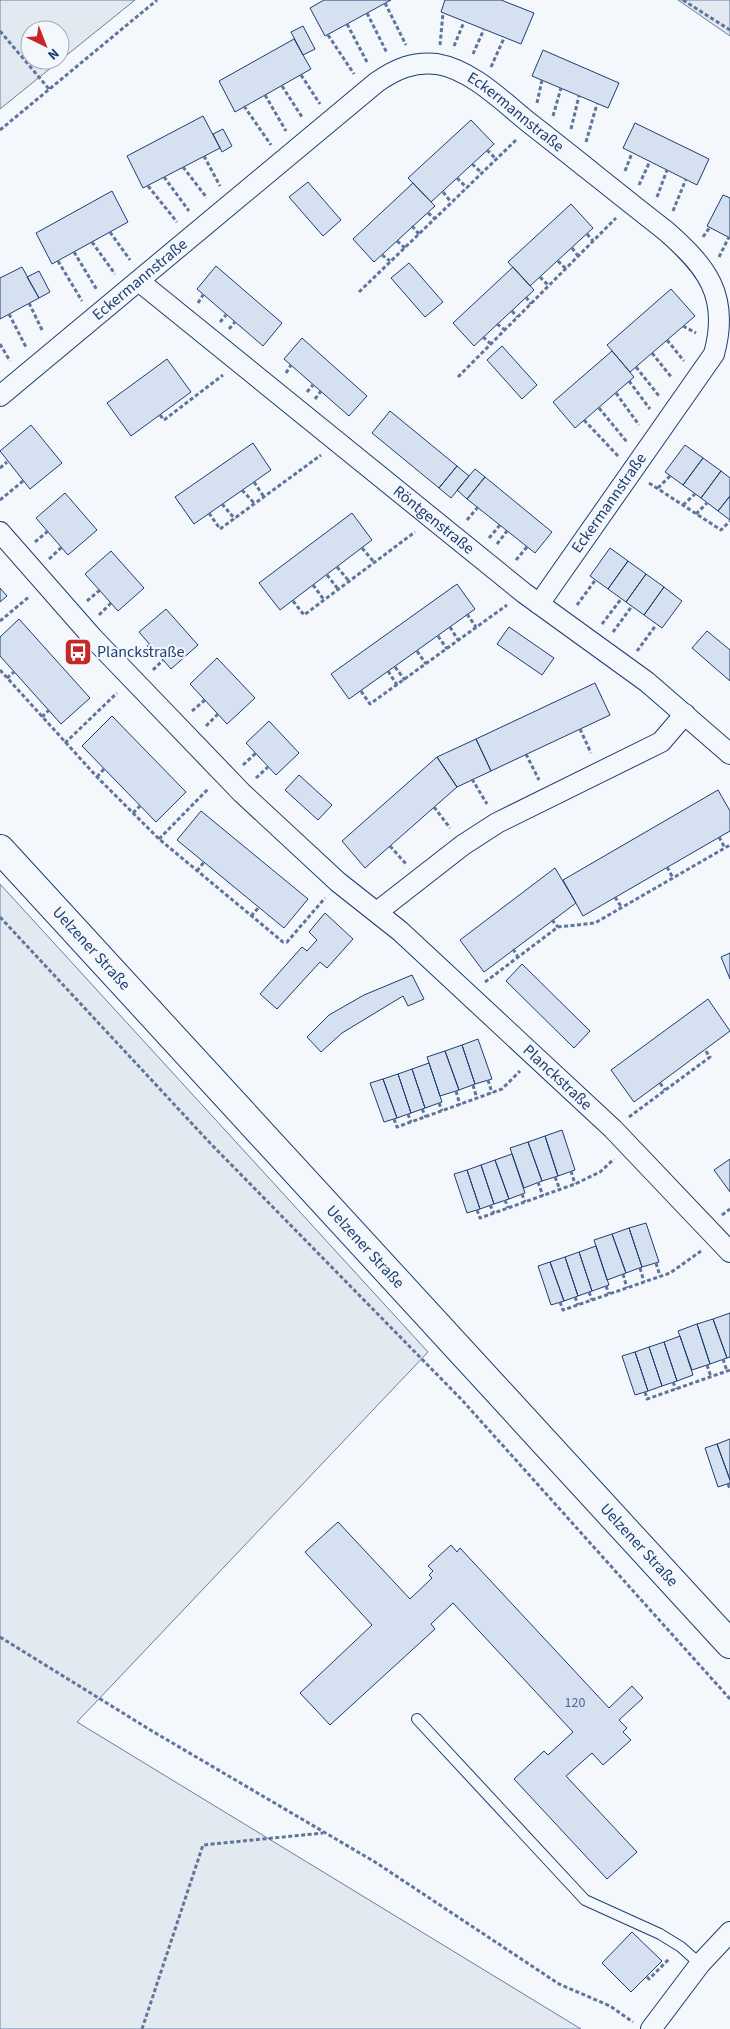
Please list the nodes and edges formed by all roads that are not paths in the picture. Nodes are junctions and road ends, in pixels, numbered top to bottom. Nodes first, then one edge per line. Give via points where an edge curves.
1 (137, 284) junction
2 (0, 396) edge
3 (0, 532) edge
4 (531, 598) junction
5 (685, 714) junction
6 (730, 754) edge
7 (0, 849) edge
8 (377, 912) junction
9 (724, 1245) edge
10 (730, 1644) edge
11 (417, 1720) dead end
12 (730, 1932) edge
13 (700, 1964) junction
14 (644, 2027) edge

1 - 2 street, Eckermannstraße
1 - 4 street, Röntgenstraße via 240,362
1 - 4 street, Eckermannstraße via 371,86 405,67 442,66 482,86 631,203 692,254 724,290 727,324 720,344 636,465
3 - 8 street, Planckstraße via 132,679 223,774 338,882
4 - 5 street, Röntgenstraße
5 - 6 street, Röntgenstraße
5 - 8 street via 661,742 497,823 463,845
7 - 10 main road, Uelzener Straße
8 - 9 street, Planckstraße via 629,1144
11 - 13 lane via 585,1900 660,1934
12 - 13 street
13 - 14 street

